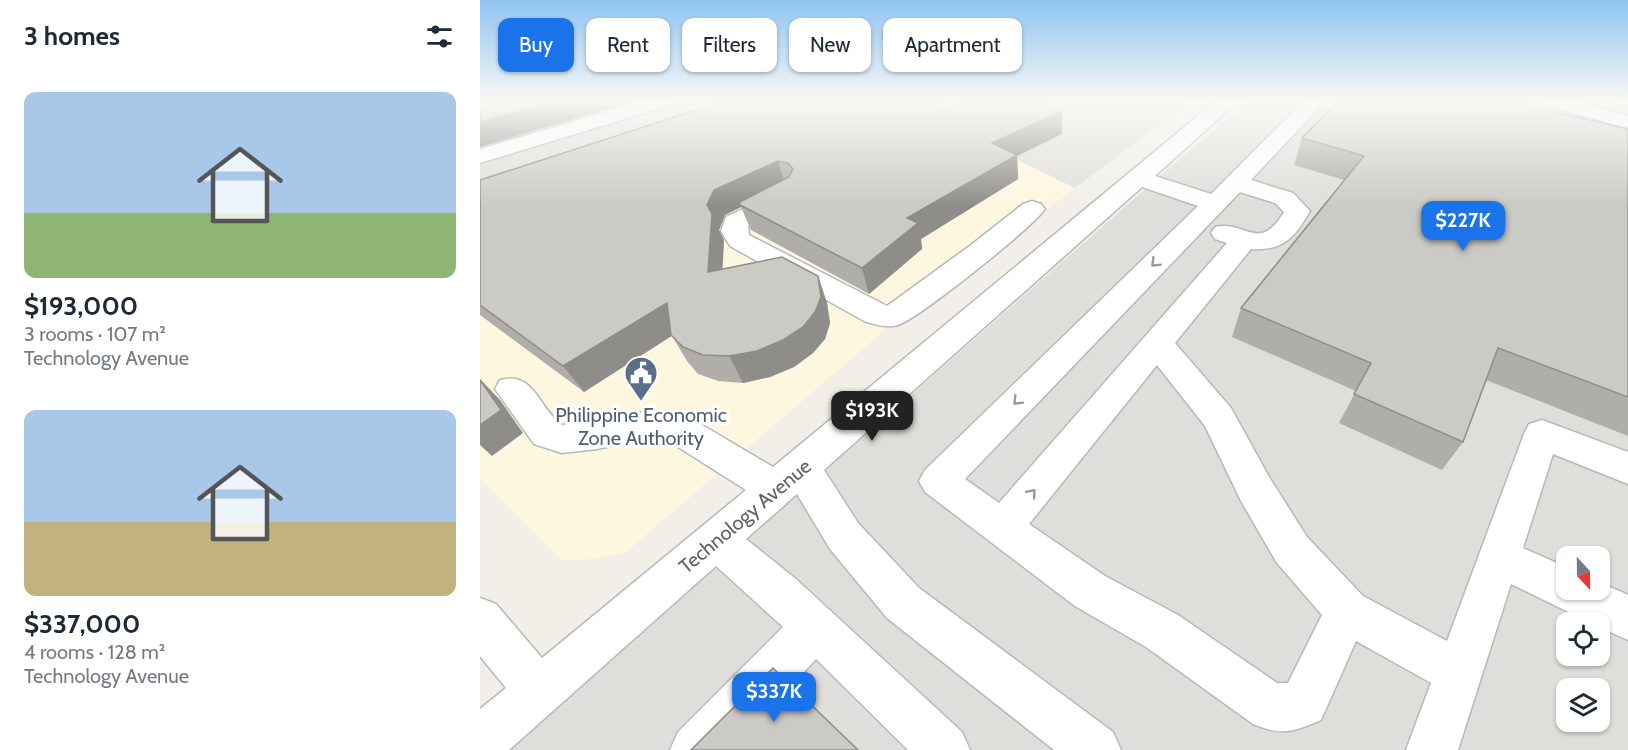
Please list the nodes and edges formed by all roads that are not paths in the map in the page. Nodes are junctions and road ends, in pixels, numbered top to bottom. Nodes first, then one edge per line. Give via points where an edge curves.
1 (547, 136) edge
2 (1187, 136) edge
3 (1281, 136) edge
4 (480, 156) edge
5 (1138, 178) junction
6 (1236, 183) junction
7 (787, 195) edge
8 (1032, 209) dead end
9 (1206, 213) junction
10 (1243, 241) junction
11 (981, 251) junction
12 (1026, 273) junction
13 (1157, 343) junction
14 (512, 389) dead end
15 (1628, 468) edge
16 (789, 478) junction
17 (1002, 528) junction
18 (716, 540) junction
19 (1498, 557) junction
20 (1556, 584) edge
21 (1590, 600) edge
22 (1347, 611) junction
23 (1628, 618) edge
24 (480, 620) edge
25 (815, 627) junction
26 (1459, 673) junction
27 (539, 691) junction
28 (480, 742) edge
29 (696, 750) edge
30 (944, 750) edge
31 (1095, 750) edge
32 (1432, 750) edge

1 - 4 street
2 - 5 street, Technology Avenue
3 - 6 street
5 - 9 street
5 - 12 street, Technology Avenue
6 - 9 street
6 - 10 street via 1284,198 1297,211 1284,232 1263,241
7 - 11 street via 735,222 734,231 740,240 877,315 890,317 902,311
8 - 11 street
9 - 10 street
9 -> 17 street via 938,480
10 - 13 street
11 - 12 street
12 - 16 street, Technology Avenue
17 -> 13 street
13 - 22 street via 1219,418 1292,550
14 - 16 street via 547,434 562,439 644,425 674,426
15 - 19 street via 1542,434
16 - 18 street, Technology Avenue
16 - 31 street via 903,603
17 - 22 street via 1090,591 1162,631 1270,707 1291,708 1304,703
18 - 25 street
18 - 27 street, Technology Avenue
19 - 20 street
19 - 26 street
21 - 23 street
22 - 26 street
24 - 27 street
25 - 29 street
25 - 30 street
26 - 32 street
27 - 28 street, Technology Avenue

